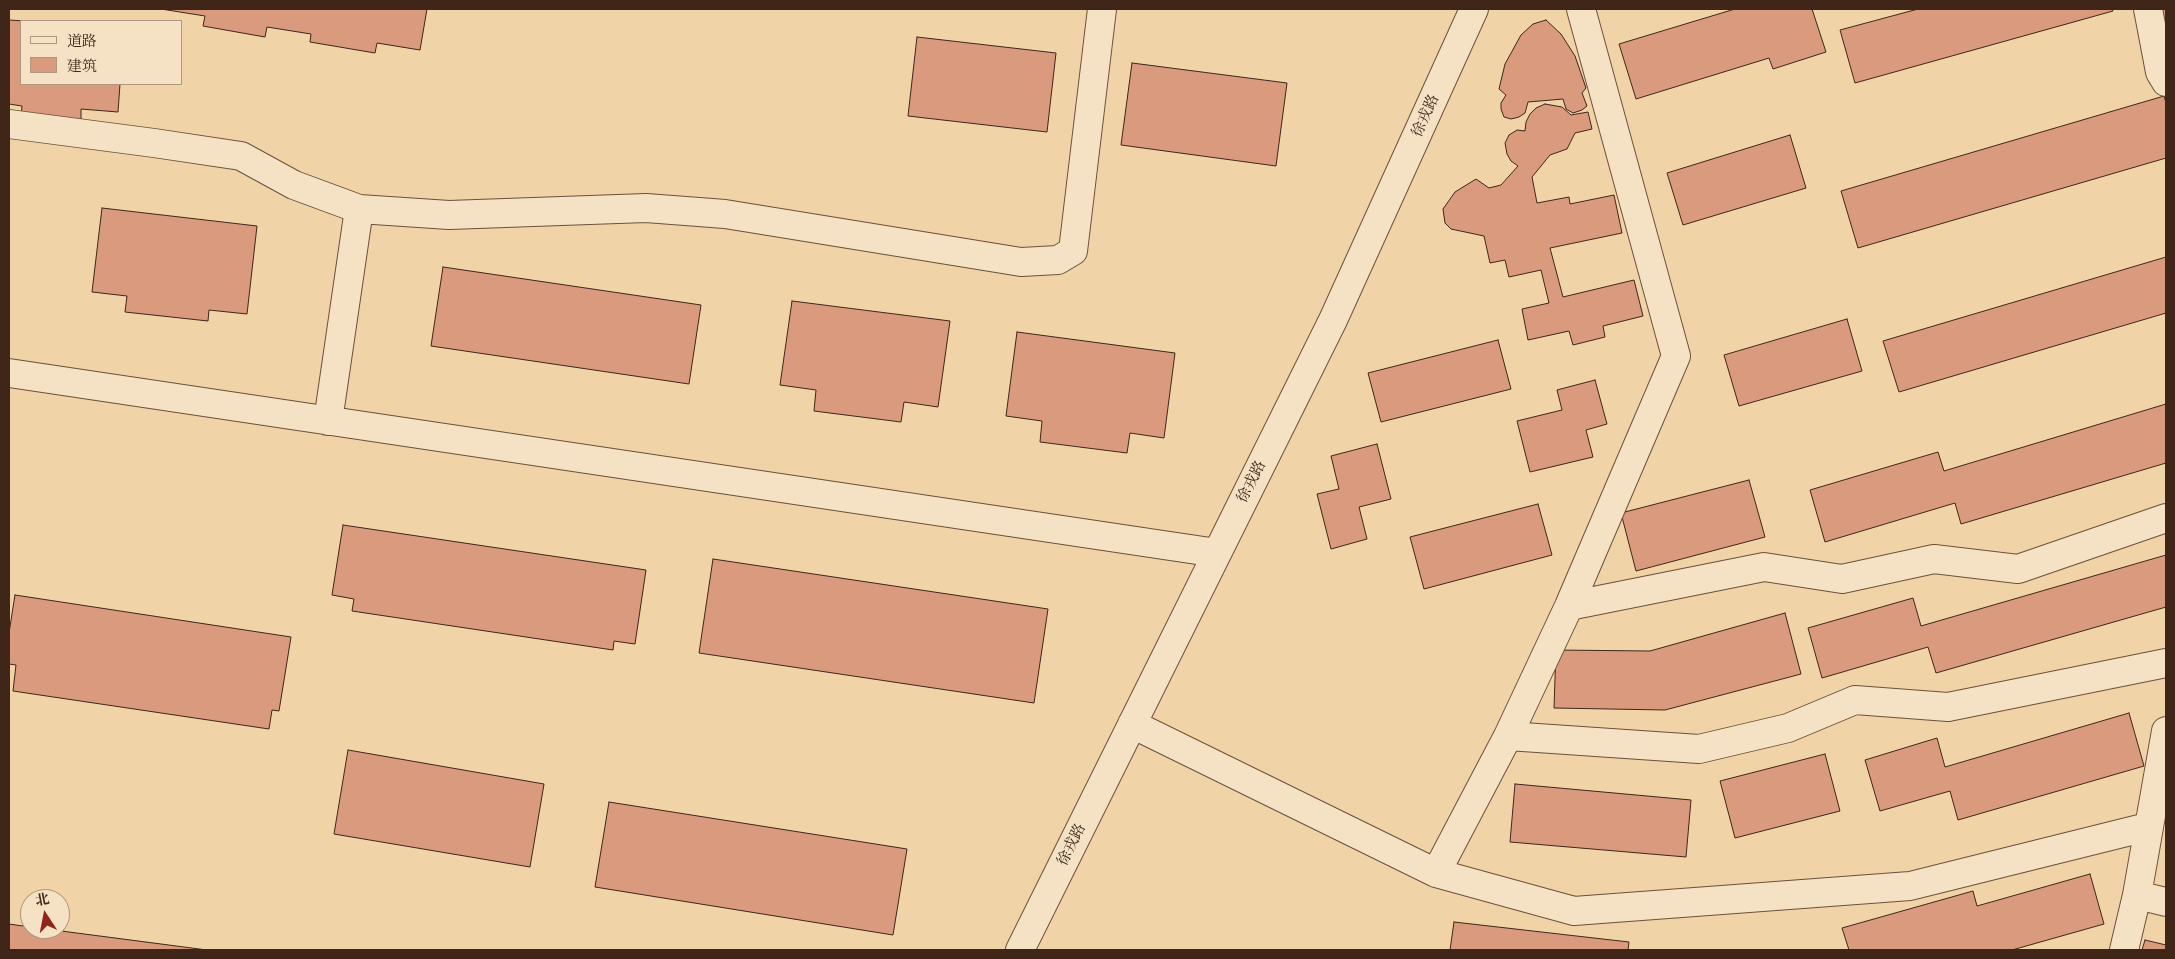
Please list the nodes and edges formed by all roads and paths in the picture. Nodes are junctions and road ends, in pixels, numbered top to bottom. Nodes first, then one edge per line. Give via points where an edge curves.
1 (1102, 9) edge
2 (1474, 9) edge
3 (1581, 9) edge
4 (2148, 9) edge
5 (2166, 82) edge
6 (9, 124) edge
7 (359, 209) junction
8 (9, 373) edge
9 (328, 420) junction
10 (2166, 518) edge
11 (1217, 554) junction
12 (1569, 606) junction
13 (2166, 663) edge
14 (1132, 724) junction
15 (2166, 731) edge
16 (1508, 736) junction
17 (2161, 788) edge
18 (2147, 827) junction
19 (1436, 873) junction
20 (2137, 895) junction
21 (2166, 902) edge
22 (1020, 950) edge
23 (2124, 950) edge

1 - 7 street via 1073,251 1058,260 1021,262 725,214 646,208 449,215
2 - 11 street, 徐戎路 via 1334,320
3 - 12 street via 1676,356
4 - 5 street via 2160,72
6 - 7 street via 241,156 294,186
7 - 9 street
8 - 9 street
9 - 11 street
10 - 12 street via 2018,569 1934,559 1842,579 1764,567
11 - 14 street, 徐戎路
12 - 16 street
13 - 16 street via 1948,707 1855,700 1788,728 1700,749
14 - 19 street
14 - 22 street, 徐戎路
15 - 17 street
16 - 19 street
17 - 18 street
18 - 19 street via 1910,886 1574,911
18 - 20 street
20 - 21 street
20 - 23 street

